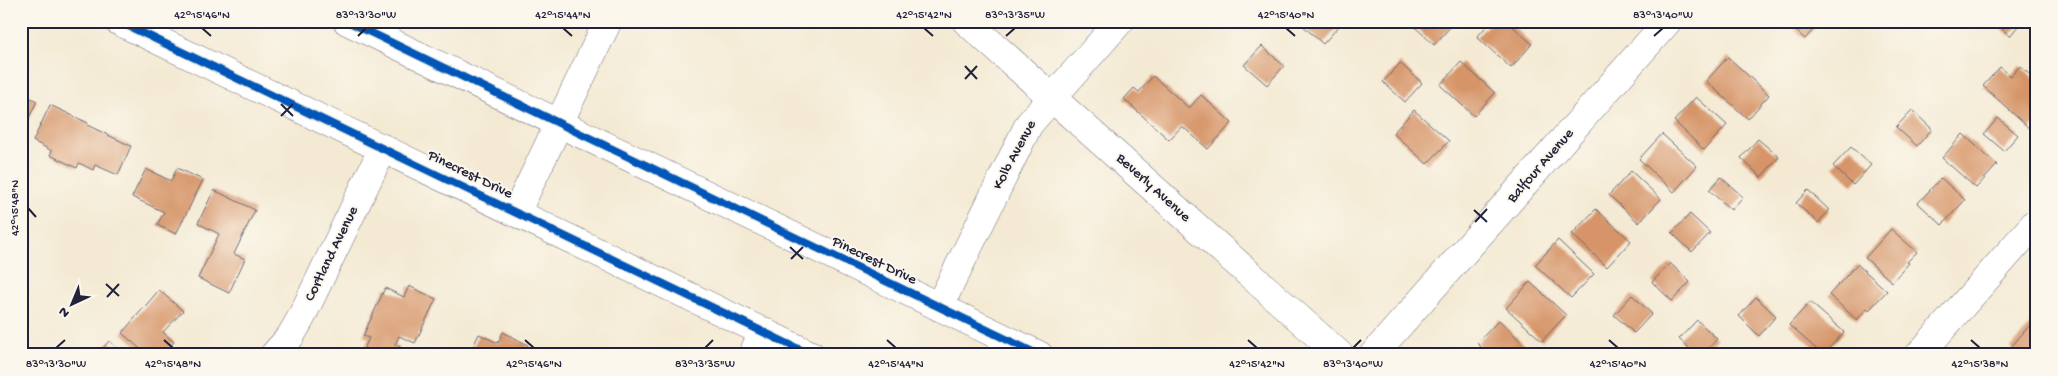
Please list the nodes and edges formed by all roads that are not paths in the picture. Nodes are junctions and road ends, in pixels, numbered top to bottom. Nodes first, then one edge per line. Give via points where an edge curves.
1 (118, 21) edge
2 (347, 21) edge
3 (608, 21) edge
4 (966, 21) edge
5 (1120, 21) edge
6 (1668, 21) edge
7 (1053, 97) junction
8 (559, 124) junction
9 (383, 148) junction
10 (516, 213) junction
11 (2037, 221) edge
12 (939, 307) junction
13 (758, 343) edge
14 (274, 355) edge
15 (811, 355) edge
16 (1039, 355) edge
17 (1340, 355) edge
18 (1373, 355) edge
19 (1918, 355) edge

1 - 9 street, Pinecrest Drive
2 - 8 street, Pinecrest Drive
3 - 8 street
4 - 7 street, Beverly Avenue
5 - 7 street, Kolb Avenue
6 - 18 street, Balfour Avenue
7 - 12 street, Kolb Avenue via 1029,124
7 - 17 street, Beverly Avenue
8 - 10 street
8 - 12 street, Pinecrest Drive
9 - 10 street, Pinecrest Drive
9 - 14 street, Cortland Avenue via 301,318
10 - 13 street, Pinecrest Drive
11 - 19 street
12 - 16 street, Pinecrest Drive
13 - 15 street, Pinecrest Drive

